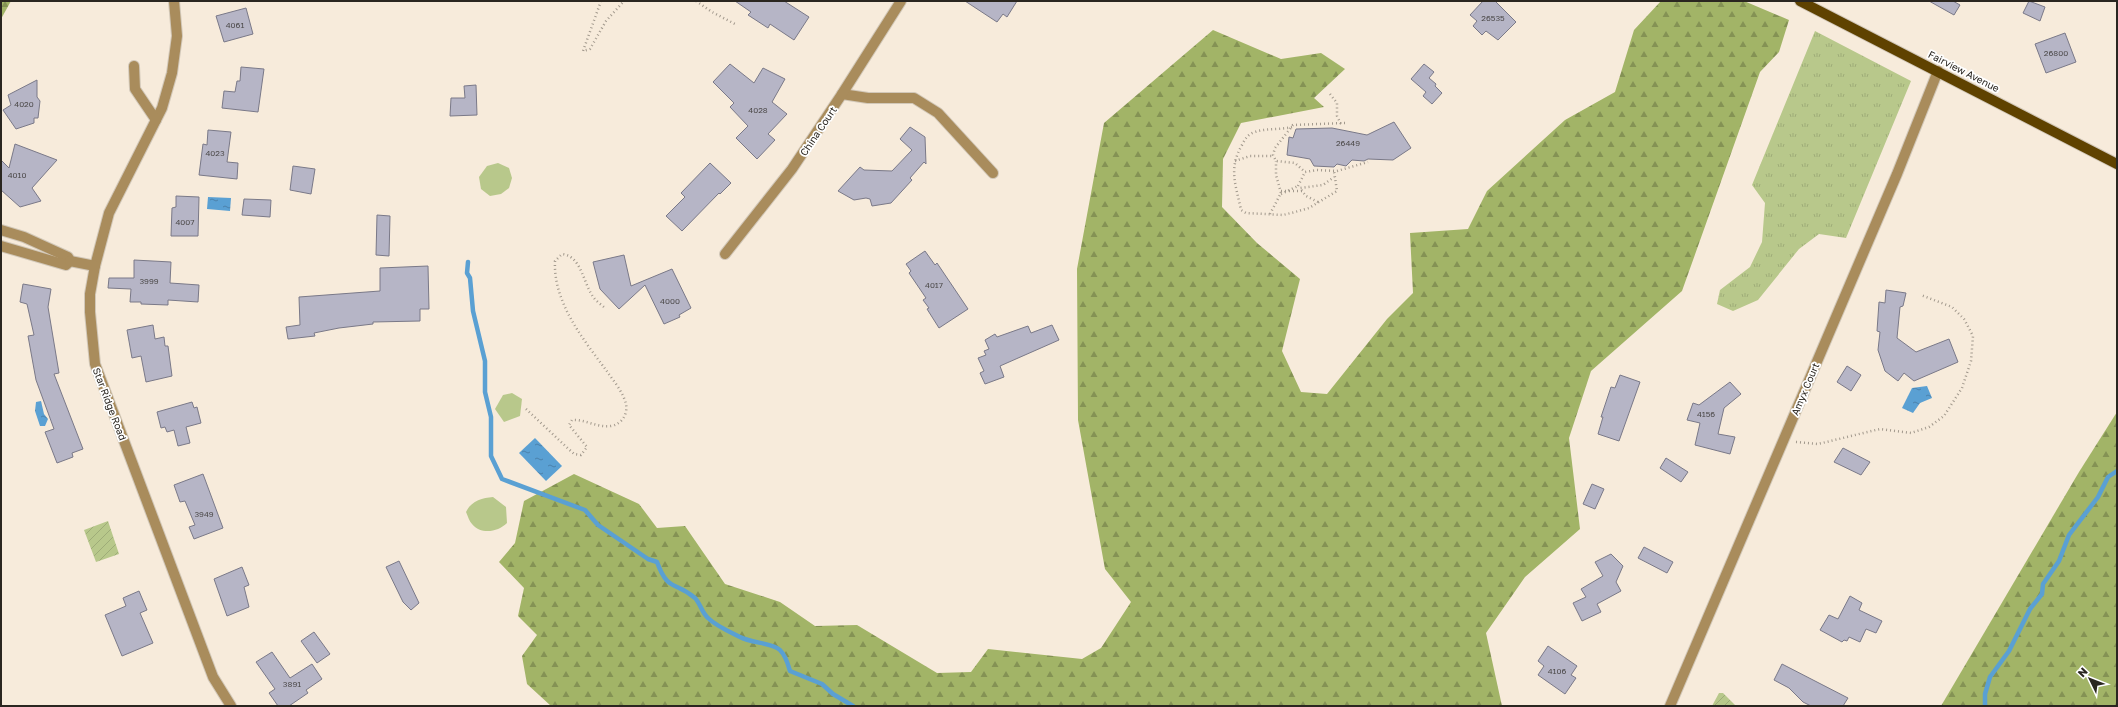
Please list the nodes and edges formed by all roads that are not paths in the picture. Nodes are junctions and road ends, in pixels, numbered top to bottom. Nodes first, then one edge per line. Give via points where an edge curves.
1 (174, 1) edge
2 (901, 1) edge
3 (1800, 1) edge
4 (134, 66) dead end
5 (1938, 72) junction
6 (842, 94) junction
7 (156, 120) junction
8 (2117, 164) edge
9 (993, 173) dead end
10 (1, 230) edge
11 (1, 246) edge
12 (725, 254) dead end
13 (70, 262) junction
14 (95, 266) junction
15 (231, 706) edge
16 (1670, 706) edge

1 - 7 street, Star Ridge Road via 177,36 172,73
2 - 6 street, China Court
3 - 5 main road, Fairview Avenue
4 - 7 street via 135,89
5 - 8 main road, Fairview Avenue
5 - 16 street, Amyx Court
6 - 9 street via 868,98 914,98 938,113
6 - 12 street, China Court via 792,169
7 - 14 street, Star Ridge Road via 109,213
10 - 13 street via 62,254 68,257
11 - 13 street via 66,265
13 - 14 street
14 - 15 street, Star Ridge Road via 90,294 90,322 95,364 213,677

